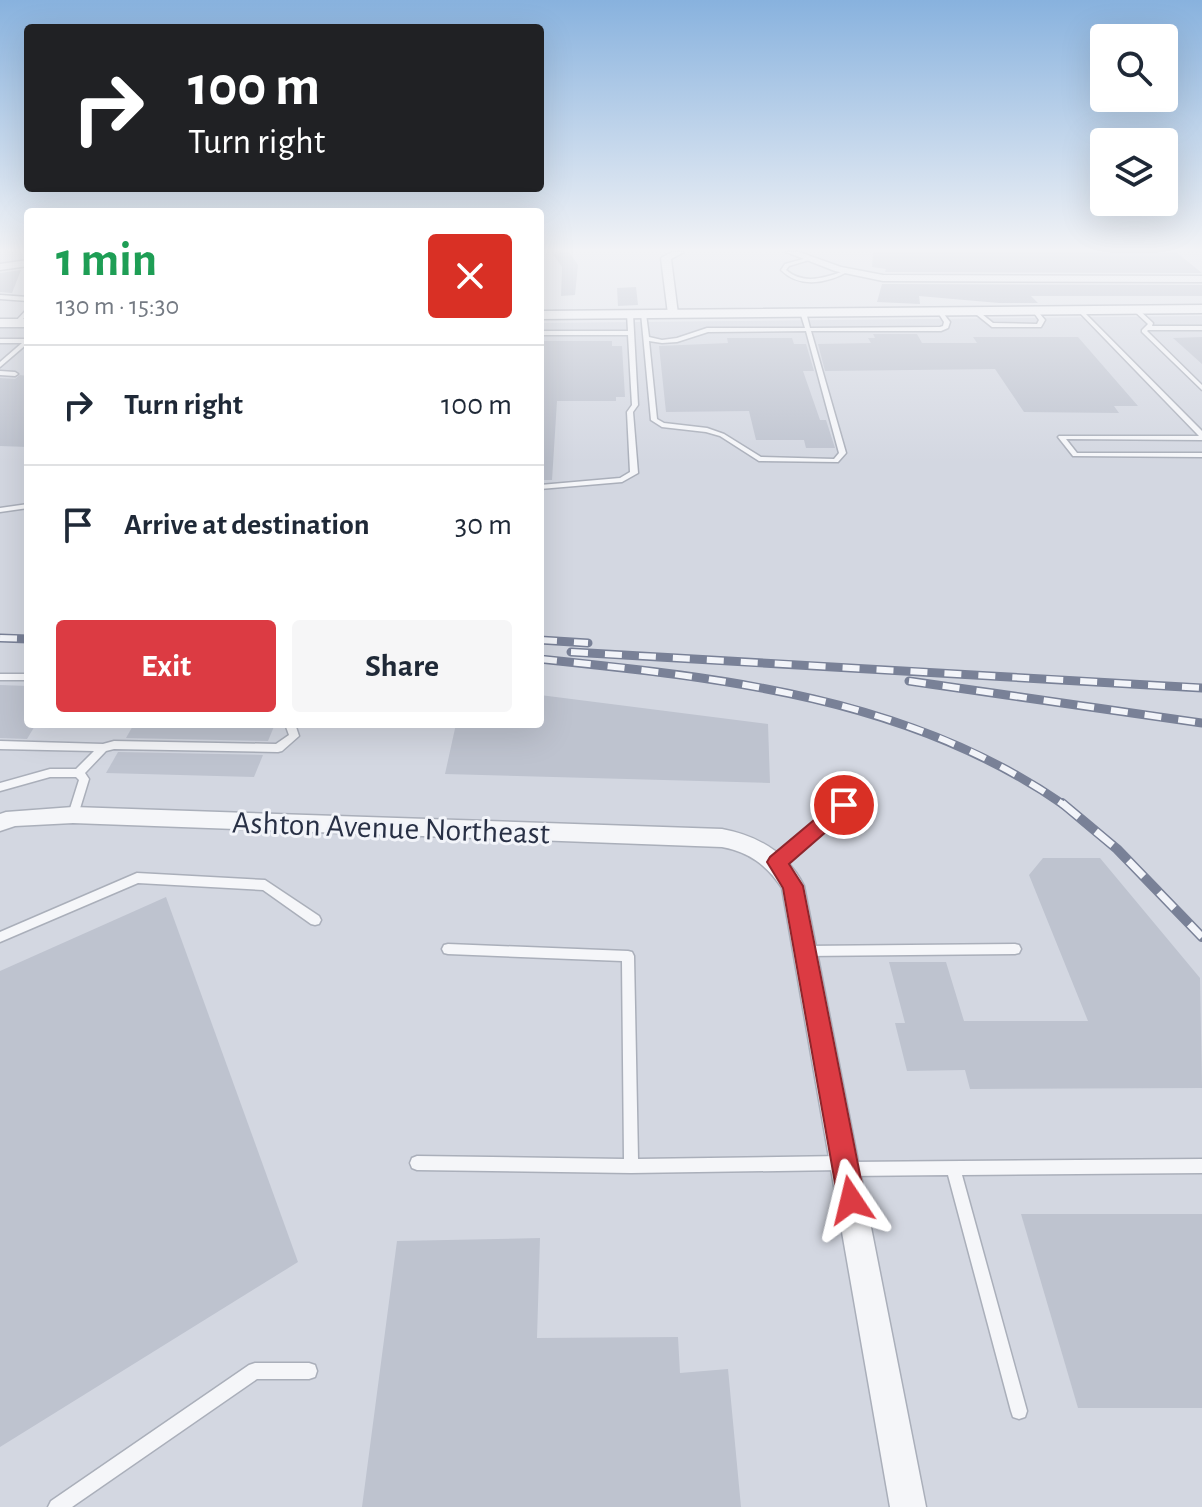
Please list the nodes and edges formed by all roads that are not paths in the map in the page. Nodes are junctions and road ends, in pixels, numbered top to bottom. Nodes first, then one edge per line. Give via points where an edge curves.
1 (548, 322) edge
2 (634, 322) edge
3 (639, 322) edge
4 (706, 322) edge
5 (806, 322) edge
6 (947, 322) edge
7 (1092, 322) edge
8 (1149, 322) edge
9 (0, 323) edge
10 (22, 323) edge
11 (1147, 328) junction
12 (1202, 328) edge
13 (707, 330) junction
14 (809, 330) junction
15 (631, 333) junction
16 (646, 338) junction
17 (0, 341) edge
18 (24, 341) edge
19 (24, 344) edge
20 (0, 365) edge
21 (0, 373) edge
22 (15, 374) dead end
23 (1198, 380) edge
24 (1202, 388) edge
25 (1202, 436) edge
26 (1202, 455) edge
27 (544, 487) edge
28 (24, 507) edge
29 (0, 510) edge
30 (0, 677) edge
31 (24, 677) edge
32 (291, 728) edge
33 (0, 745) edge
34 (103, 748) junction
35 (79, 773) junction
36 (0, 787) edge
37 (844, 805) dead end
38 (73, 815) junction
39 (0, 823) edge
40 (777, 862) junction
41 (315, 920) dead end
42 (0, 937) edge
43 (448, 949) dead end
44 (1015, 949) dead end
45 (805, 951) junction
46 (417, 1163) dead end
47 (631, 1166) junction
48 (845, 1166) junction
49 (1202, 1166) edge
50 (953, 1168) junction
51 (309, 1371) dead end
52 (1019, 1411) dead end
53 (57, 1507) edge
54 (908, 1507) edge

1 - 15 lane
2 - 15 lane
3 - 16 lane
4 - 13 lane
5 - 14 lane
6 - 14 lane via 941,329
7 - 25 lane
8 - 11 lane
9 - 10 street
11 - 12 lane
11 - 23 lane via 1144,331
13 - 14 lane
13 - 16 lane via 681,341
14 - 16 lane via 843,453 836,461 759,459 722,435 654,420
15 - 27 lane via 634,473 622,480
17 - 18 lane
19 - 20 lane
21 - 22 lane
23 - 24 lane
25 - 26 lane via 1061,437 1075,455
28 - 29 lane
30 - 31 lane
32 - 34 lane via 294,736 278,748
33 - 34 lane
34 - 35 lane
35 - 36 lane via 50,773
35 - 38 lane via 84,779
37 - 40 lane
38 - 39 street, Ashton Avenue Northeast
38 - 40 street, Ashton Avenue Northeast via 722,838 744,841
40 - 45 street via 793,886
41 - 42 lane via 265,885 137,878
43 - 47 lane via 628,956
44 - 45 lane
45 - 48 street
46 - 47 lane
47 - 48 lane
48 - 50 lane
48 - 54 street
49 - 50 lane
50 - 52 lane
51 - 53 lane via 255,1371

